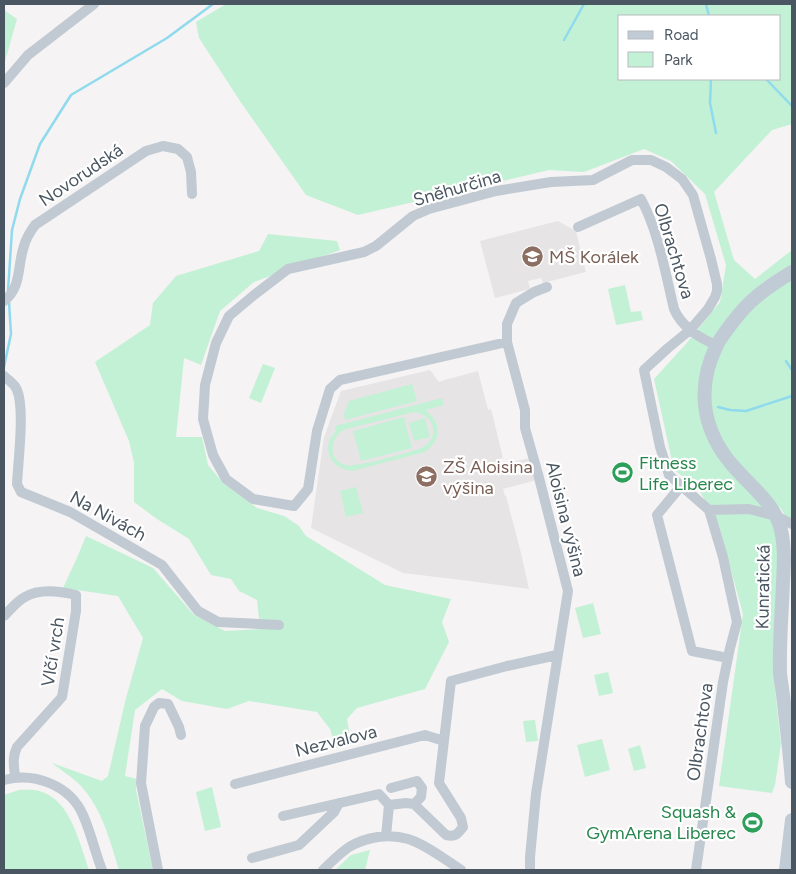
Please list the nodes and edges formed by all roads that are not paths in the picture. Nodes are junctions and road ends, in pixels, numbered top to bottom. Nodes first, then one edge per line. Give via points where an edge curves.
1 (94, 4) edge
2 (4, 83) edge
3 (192, 194) dead end
4 (578, 227) dead end
5 (792, 272) edge
6 (547, 287) dead end
7 (8, 298) edge
8 (690, 330) junction
9 (506, 342) junction
10 (717, 345) junction
11 (5, 378) edge
12 (681, 486) junction
13 (709, 510) junction
14 (776, 516) junction
15 (792, 524) edge
16 (4, 616) edge
17 (278, 625) dead end
18 (557, 655) junction
19 (728, 658) junction
20 (181, 735) dead end
21 (444, 741) junction
22 (792, 775) edge
23 (15, 777) junction
24 (4, 780) edge
25 (235, 784) dead end
26 (391, 788) dead end
27 (339, 803) junction
28 (414, 804) junction
29 (389, 805) junction
30 (283, 816) dead end
31 (792, 820) edge
32 (386, 836) junction
33 (252, 858) dead end
34 (457, 869) edge
35 (102, 870) edge
36 (158, 870) edge
37 (323, 870) edge
38 (530, 870) edge
39 (696, 870) edge
40 (786, 870) edge

1 - 2 street via 28,55
3 - 7 street, Novorudská via 187,157 178,149 163,146 146,151 35,225 28,233 18,278
4 - 8 street, Olbrachtova via 641,199 657,238 674,309
5 - 10 street, Kunratická via 750,302
6 - 9 street, Aloisina výšina via 516,303 506,324
8 - 9 street, Sněhurčina via 708,309 717,284 693,194 682,179 666,167 651,160 632,160 593,180 551,182 496,191 413,216 364,252 288,269 229,316 216,343 205,385 204,419 213,455 226,479 253,499 294,506 308,489 317,431 330,390 340,380
8 - 10 street, Olbrachtova
8 - 12 street via 644,370 660,447 669,475
9 - 18 street, Aloisina výšina via 568,591
10 - 14 street, Kunratická via 704,390 708,423 728,460
11 - 17 street, Na Nivách via 17,389 21,407 17,484 21,492 70,512 162,565 198,611 218,622
12 - 13 street
12 - 19 street via 657,515 692,651
13 - 14 street via 749,509
13 - 19 street, Olbrachtova via 737,622
14 - 15 street
14 - 22 street, Kunratická via 782,535 784,564 780,673
16 - 23 street, Vlčí vrch via 25,597 41,591 76,595 62,697 15,752
18 - 21 street via 451,681
18 - 38 street, Aloisina výšina via 536,794
19 - 39 street, Olbrachtova
20 - 36 street via 168,704 159,703 154,707 145,726 140,786
21 - 25 street, Nezvalova via 425,735
21 - 28 street via 439,783 462,818 463,828 457,835 446,835
23 - 24 street
23 - 35 street via 41,779 64,791 75,802 85,818
26 - 28 street via 417,782 422,788 421,796
27 - 29 street via 379,794
27 - 30 street
27 - 33 street via 334,812 299,845
28 - 29 street
29 - 32 street
31 - 40 street
32 - 34 street via 409,839
32 - 37 street via 349,848

